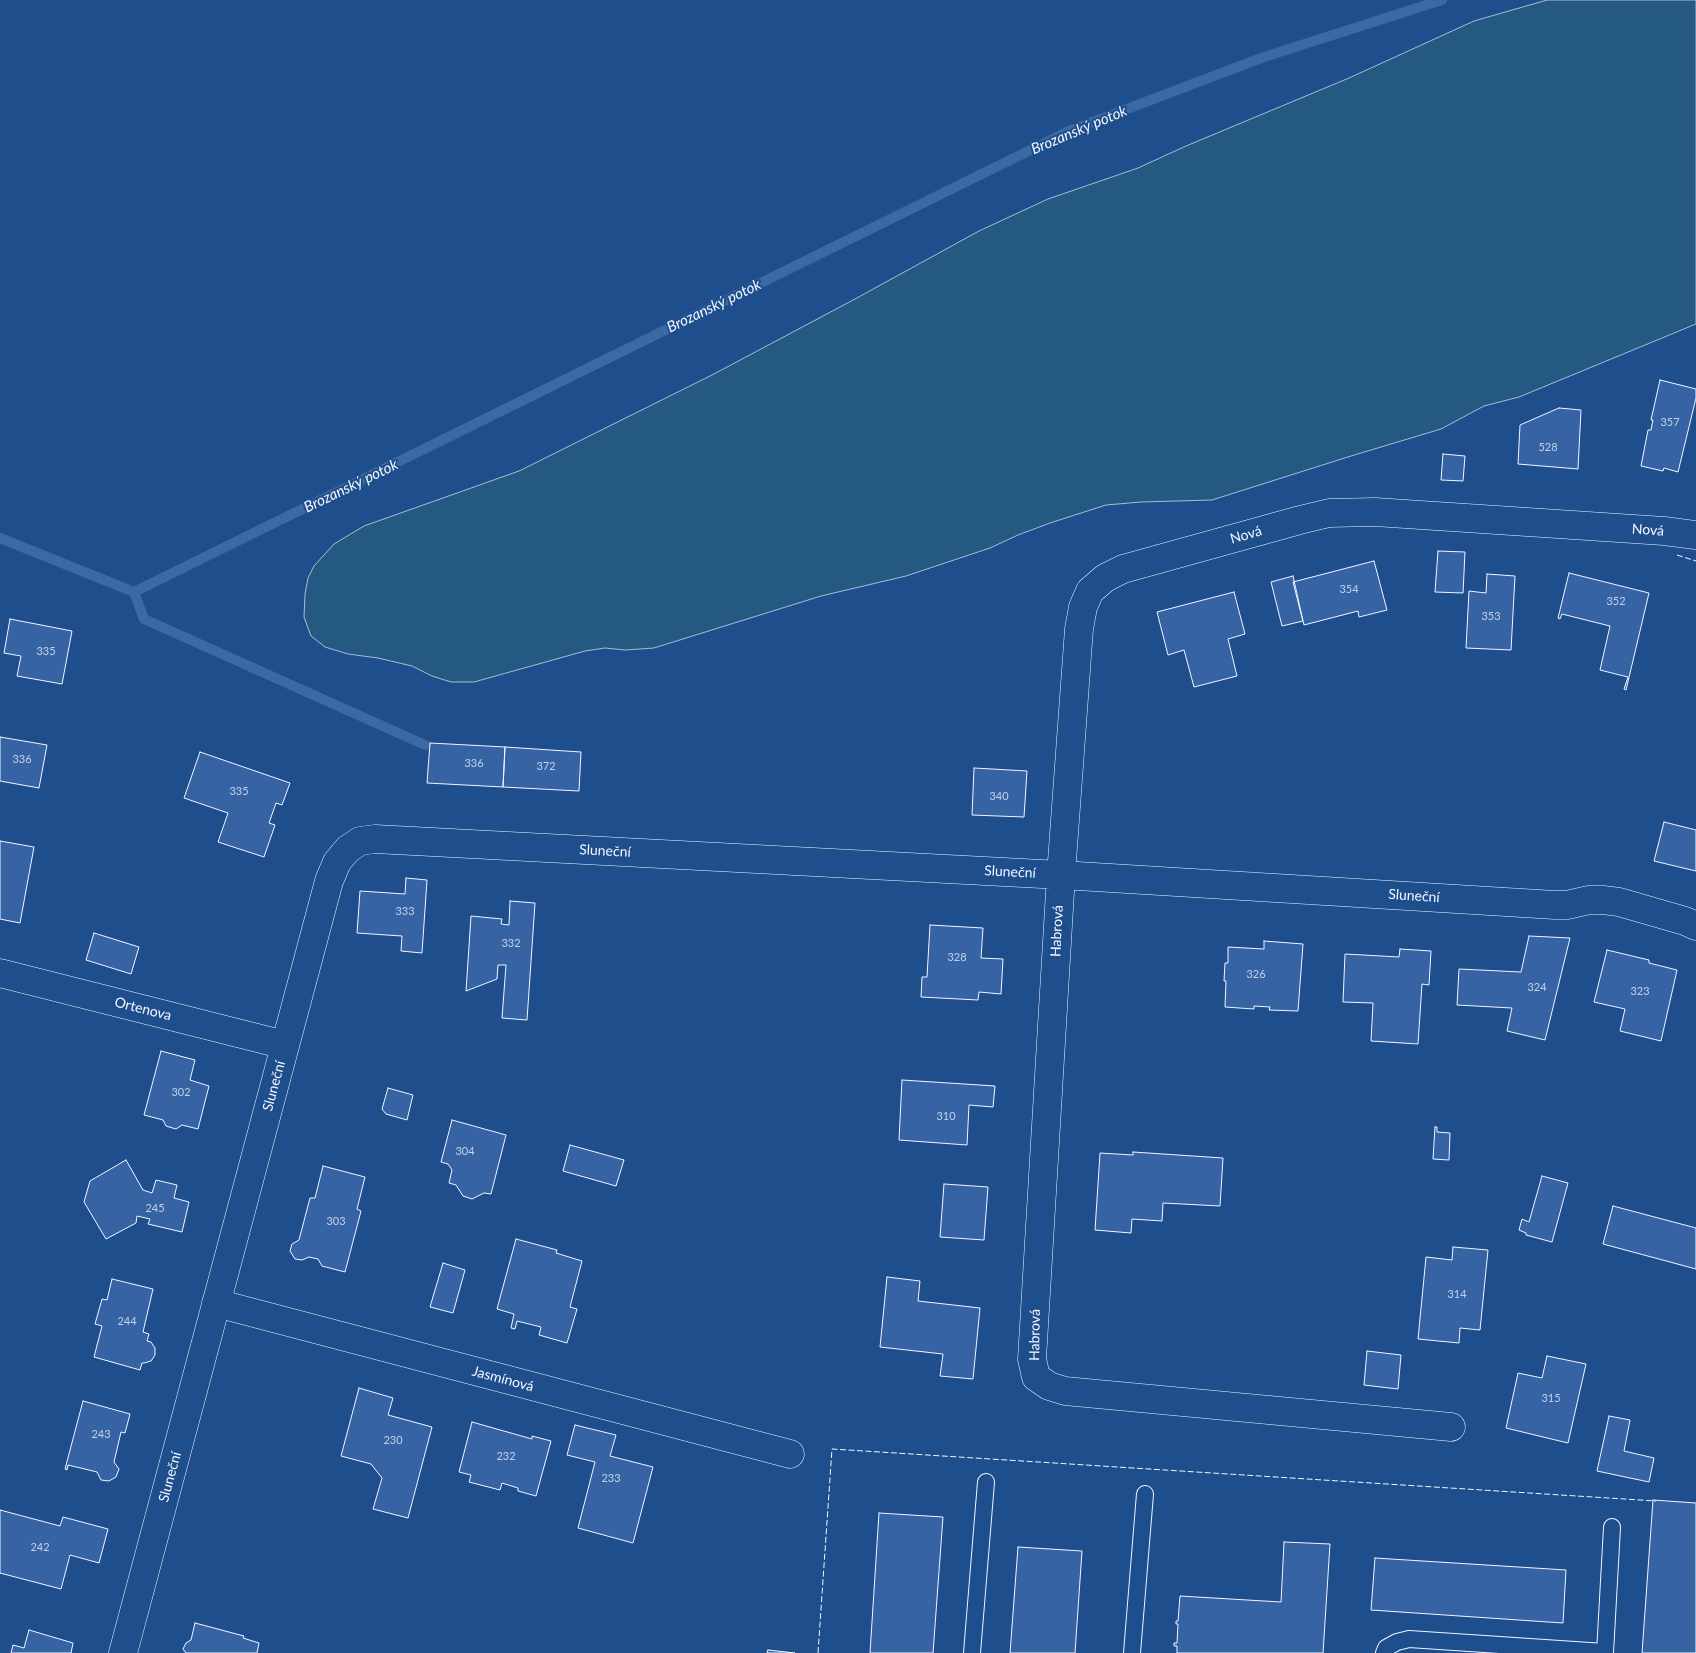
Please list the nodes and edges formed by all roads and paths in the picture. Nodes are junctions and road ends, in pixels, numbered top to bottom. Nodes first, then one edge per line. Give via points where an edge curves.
1 (1696, 535) edge
2 (1061, 874) junction
3 (1696, 926) edge
4 (0, 973) edge
5 (285, 1045) junction
6 (216, 1304) junction
7 (1451, 1427) dead end
8 (790, 1454) dead end
9 (986, 1482) dead end
10 (1145, 1494) dead end
11 (1612, 1527) dead end
12 (1605, 1652) edge
13 (123, 1653) edge
14 (972, 1653) edge
15 (1132, 1653) edge
16 (1384, 1653) edge

1 - 2 street, Nová via 1375,512 1329,513 1105,578 1090,591 1079,629
2 - 3 street, Sluneční via 1567,906 1603,900
2 - 5 street, Sluneční via 375,839 360,841 337,862 329,881
2 - 7 street, Habrová via 1032,1359 1036,1376 1049,1386 1065,1391
4 - 5 street, Ortenova
5 - 6 street, Sluneční
6 - 8 street, Jasmínová
6 - 13 street, Sluneční
9 - 14 lane
10 - 15 lane
11 - 12 lane
12 - 16 lane via 1409,1640 1397,1642 1386,1648

